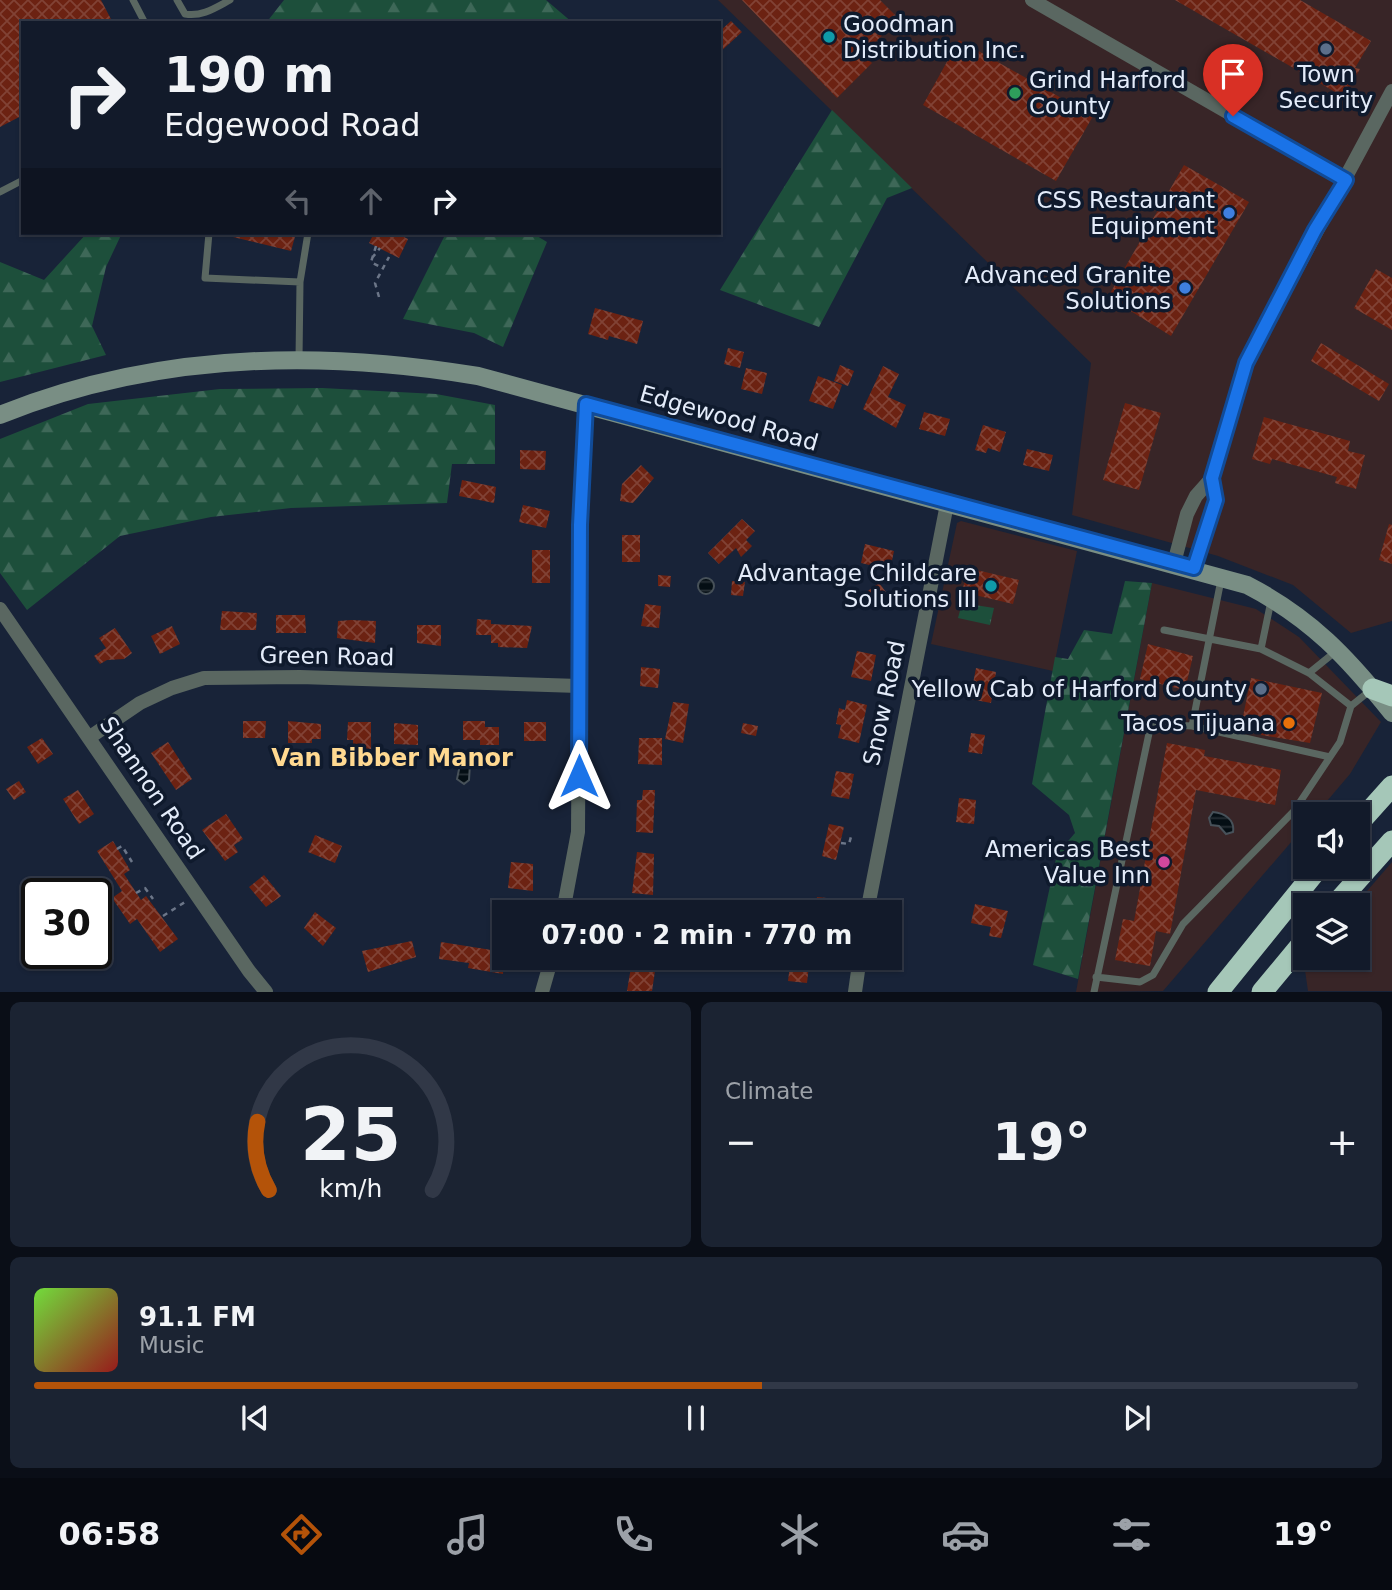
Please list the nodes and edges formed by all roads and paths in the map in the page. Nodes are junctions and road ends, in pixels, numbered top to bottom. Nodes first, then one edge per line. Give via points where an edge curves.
1 (133, 0) edge
2 (177, 0) edge
3 (230, 0) edge
4 (1032, 0) edge
5 (144, 21) edge
6 (1392, 91) edge
7 (1346, 180) junction
8 (21, 181) edge
9 (0, 192) edge
10 (209, 235) edge
11 (307, 235) edge
12 (378, 247) dead end
13 (389, 257) dead end
14 (382, 268) junction
15 (300, 282) junction
16 (380, 297) dead end
17 (299, 359) junction
18 (586, 404) junction
19 (0, 415) edge
20 (1212, 478) junction
21 (947, 503) junction
22 (1174, 563) junction
23 (1194, 568) junction
24 (1222, 576) junction
25 (1272, 598) junction
26 (0, 609) edge
27 (1164, 630) dead end
28 (1210, 637) junction
29 (1261, 649) junction
30 (1339, 649) junction
31 (1309, 673) junction
32 (579, 686) junction
33 (1382, 692) edge
34 (1351, 706) junction
35 (1392, 713) edge
36 (1192, 726) junction
37 (90, 737) junction
38 (1330, 757) junction
39 (1392, 786) edge
40 (1370, 811) edge
41 (852, 833) dead end
42 (841, 843) dead end
43 (1390, 844) edge
44 (117, 849) dead end
45 (132, 862) dead end
46 (1309, 879) edge
47 (136, 893) dead end
48 (1346, 893) edge
49 (197, 894) junction
50 (152, 900) dead end
51 (566, 900) edge
52 (869, 900) edge
53 (163, 916) dead end
54 (1293, 955) edge
55 (548, 970) edge
56 (858, 970) edge
57 (1096, 977) junction
58 (266, 992) edge
59 (542, 992) edge
60 (855, 992) edge
61 (1094, 992) edge
62 (1218, 992) edge
63 (1262, 992) edge

1 - 5 lane
2 - 3 lane via 185,14 193,15
4 - 7 street
6 - 7 street
7 - 20 street via 1246,363
8 - 9 lane
10 - 15 lane via 205,278
11 - 15 lane
12 - 14 path via 371,262
13 - 14 path
14 - 16 path via 375,283
15 - 17 lane
17 - 18 street, Edgewood Road via 419,366
17 - 19 street, Edgewood Road via 146,372
18 - 21 street, Edgewood Road
18 - 32 street
20 - 22 street via 1191,505
20 - 23 street via 1216,500
21 - 22 street, Edgewood Road
21 - 52 street, Snow Road
22 - 23 street, Edgewood Road
23 - 24 street, Edgewood Road
24 - 25 street, Edgewood Road
24 - 28 lane
25 - 29 lane
25 - 30 street, Edgewood Road
26 - 37 street, Shannon Road
27 - 28 lane
28 - 29 lane
28 - 36 lane
29 - 31 lane
30 - 31 lane
30 - 33 street, Edgewood Road
31 - 34 lane
32 - 37 street, Green Road via 204,678 140,703
32 - 51 street via 578,832
33 - 34 lane
33 - 35 street, Edgewood Road
34 - 38 lane via 1340,742
36 - 38 lane
36 - 57 lane via 1151,724
37 - 49 street, Shannon Road
38 - 57 lane via 1293,811 1183,924 1153,975 1140,982
39 - 40 highway
41 - 42 path via 849,844
43 - 48 highway
44 - 45 path via 122,846
46 - 62 highway
47 - 50 path via 145,888
49 - 53 path
49 - 58 street, Shannon Road
54 - 63 highway
55 - 59 street
56 - 60 street
57 - 61 lane

